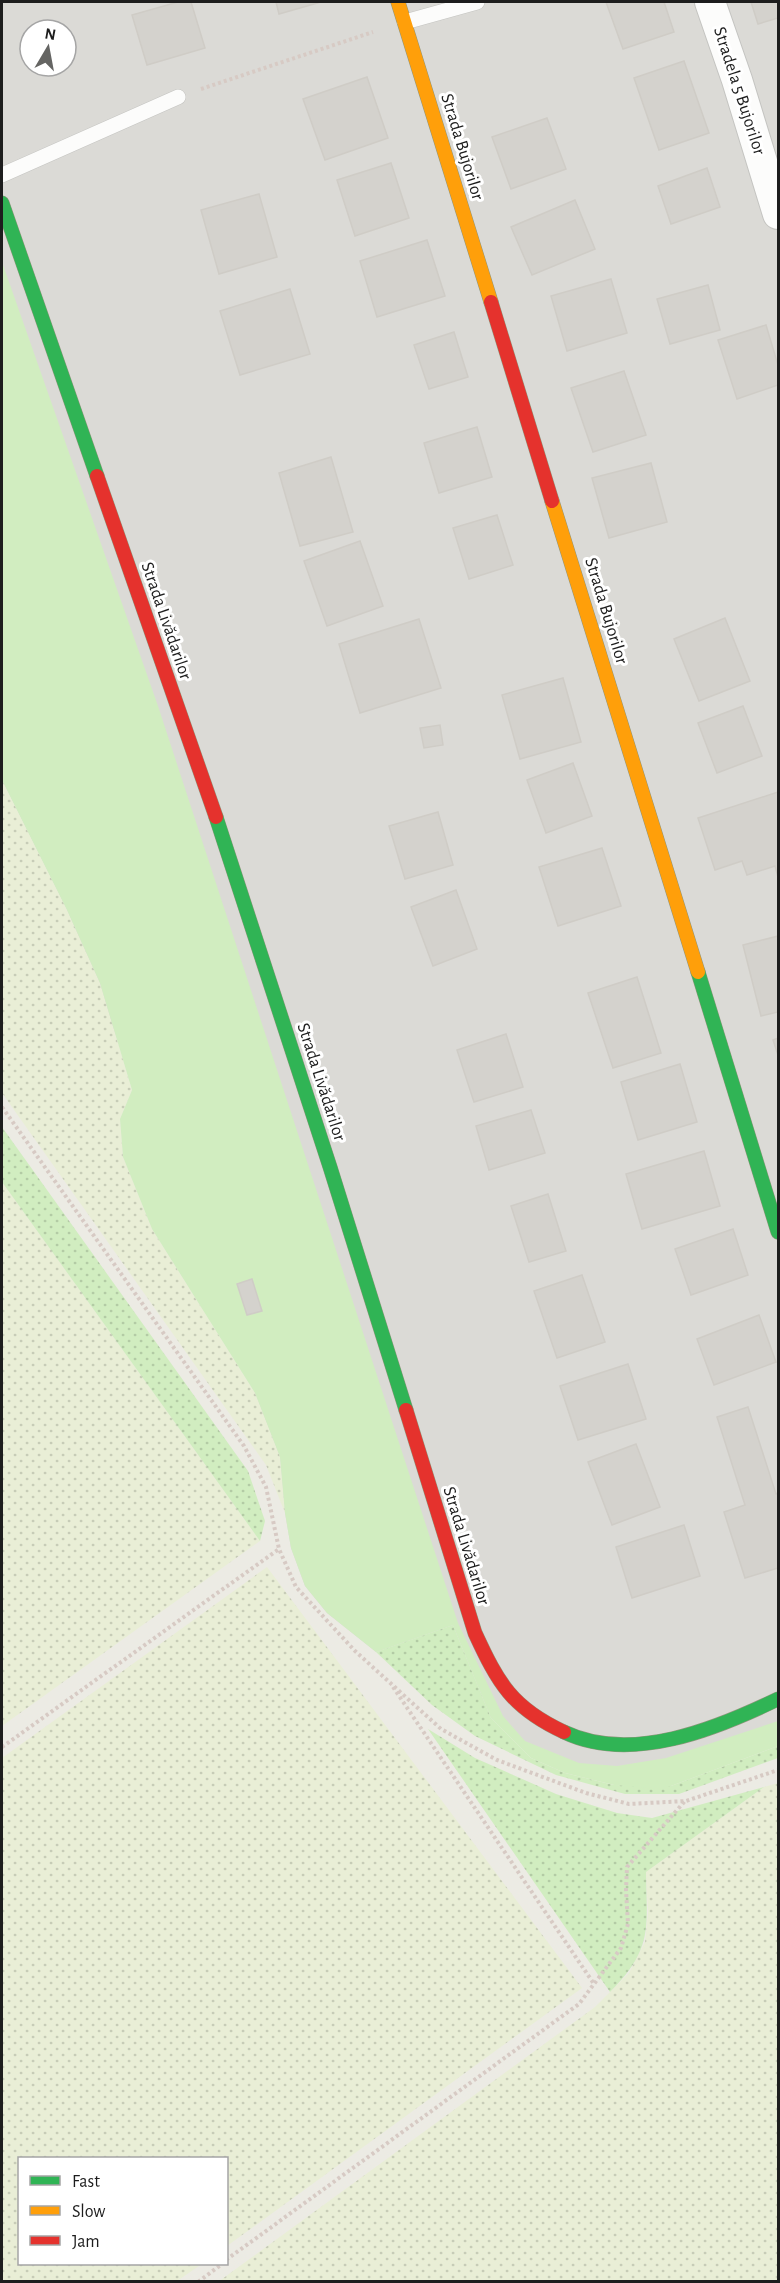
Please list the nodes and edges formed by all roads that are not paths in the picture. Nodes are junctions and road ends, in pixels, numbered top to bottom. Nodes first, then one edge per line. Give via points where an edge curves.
1 (398, 2) edge
2 (477, 2) edge
3 (710, 2) edge
4 (405, 22) junction
5 (178, 97) road end
6 (2, 175) edge
7 (2, 203) edge
8 (778, 214) edge
9 (778, 1232) edge
10 (778, 1698) edge

1 - 4 street, Strada Bujorilor
2 - 4 lane
3 - 8 street, Stradela 5 Bujorilor
4 - 9 street, Strada Bujorilor
5 - 6 lane
7 - 10 street, Strada Livădarilor via 219,826 475,1633 492,1669 510,1695 533,1717 568,1736 604,1744 659,1742 692,1734

